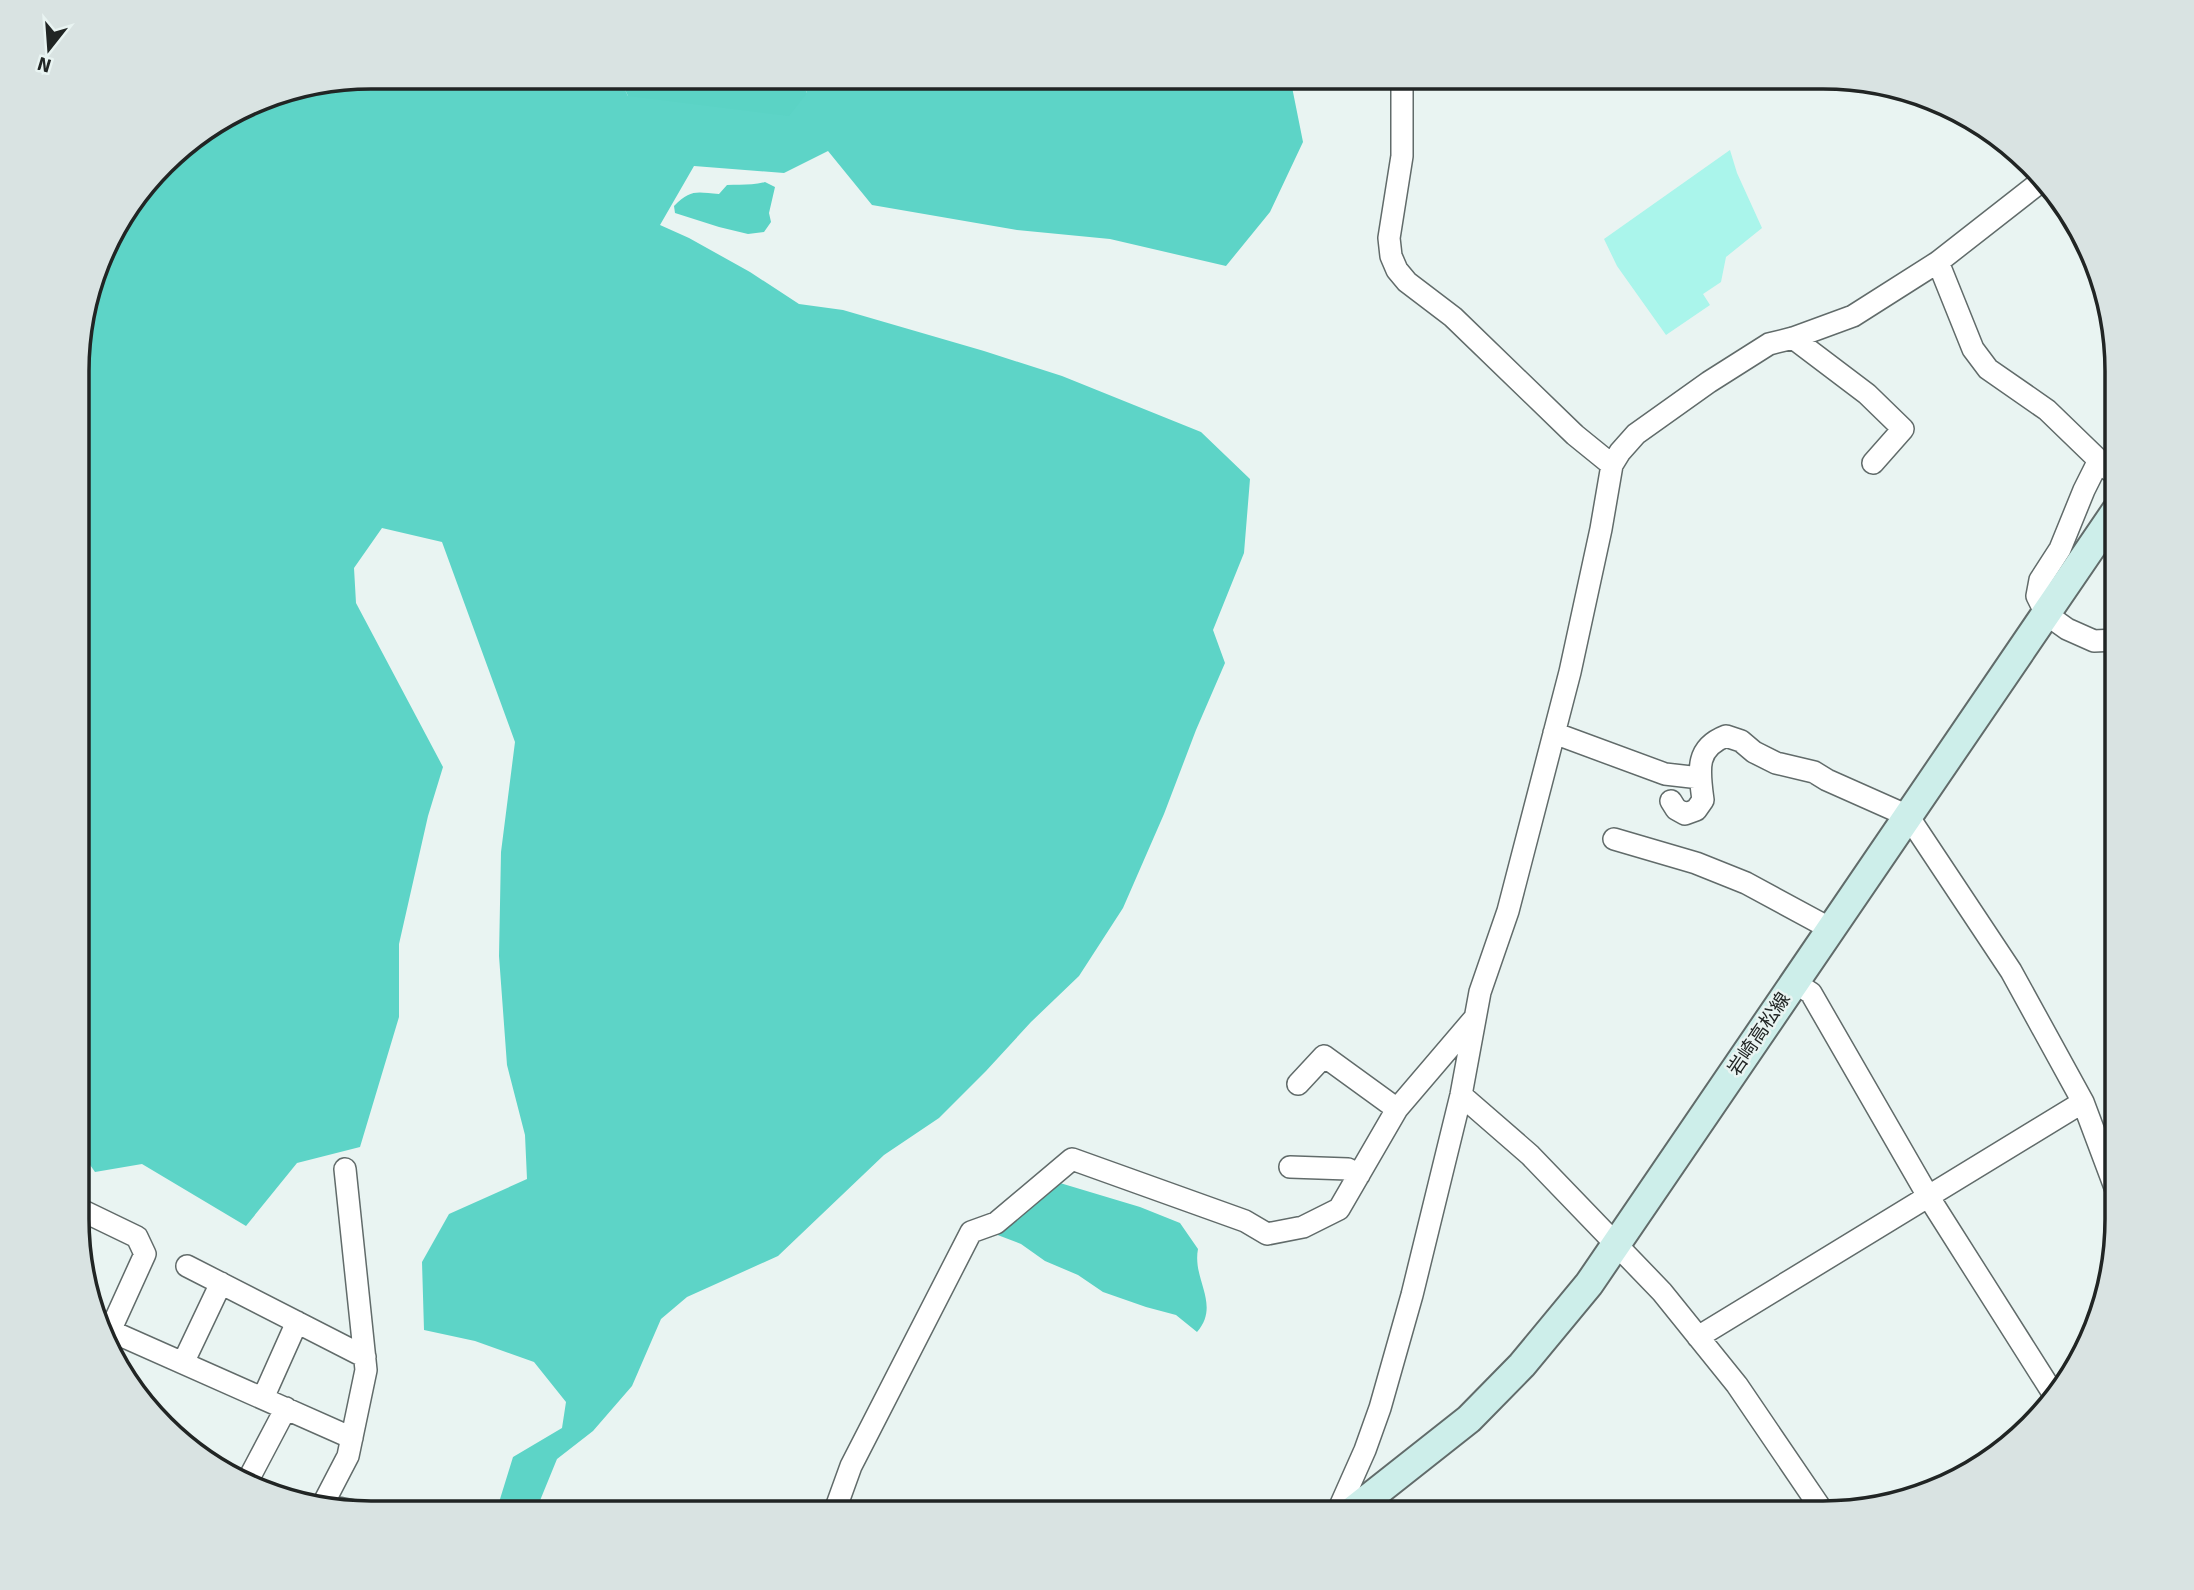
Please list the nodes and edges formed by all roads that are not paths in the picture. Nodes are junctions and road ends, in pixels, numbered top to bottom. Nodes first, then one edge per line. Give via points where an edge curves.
1 (1402, 89) edge
2 (2036, 186) edge
3 (1938, 262) junction
4 (1793, 338) junction
5 (1872, 463) dead end
6 (1612, 465) junction
7 (2105, 527) edge
8 (2046, 614) junction
9 (2105, 640) edge
10 (1554, 733) junction
11 (1700, 778) junction
12 (1671, 801) dead end
13 (1908, 816) junction
14 (1614, 839) dead end
15 (1831, 929) junction
16 (1794, 982) junction
17 (1475, 1019) junction
18 (1298, 1084) dead end
19 (1461, 1095) junction
20 (2083, 1102) junction
21 (1397, 1109) junction
22 (2105, 1161) edge
23 (1290, 1167) dead end
24 (345, 1169) dead end
25 (1359, 1175) junction
26 (1928, 1196) junction
27 (89, 1214) edge
28 (1616, 1244) junction
29 (187, 1266) dead end
30 (221, 1283) junction
31 (297, 1322) junction
32 (110, 1323) edge
33 (113, 1332) edge
34 (1698, 1336) junction
35 (365, 1357) junction
36 (183, 1363) junction
37 (2049, 1386) edge
38 (262, 1398) junction
39 (286, 1408) junction
40 (352, 1438) junction
41 (251, 1474) edge
42 (326, 1497) edge
43 (838, 1501) edge
44 (1342, 1501) edge
45 (1365, 1501) edge
46 (1813, 1501) edge

1 - 6 street via 1402,156 1388,238 1397,270
2 - 3 street
3 - 4 street via 1853,316
3 - 8 street via 1973,349 1988,369 2047,410 2104,465 2084,490 2060,549 2040,580 2037,596
4 - 5 street via 1867,394 1903,429
4 - 6 street via 1769,344 1681,402 1636,434
6 - 10 street
7 - 8 main road, 岩崎高松線
8 - 9 street via 2067,629
8 - 13 main road, 岩崎高松線
10 - 11 street via 1665,774
10 - 17 street
11 - 12 street via 1703,800 1696,810 1685,814
11 - 13 street via 1702,755 1712,741 1726,736 1776,763 1814,772
13 - 15 main road, 岩崎高松線
13 - 20 street via 2011,971
14 - 15 street via 1746,883
15 - 16 main road, 岩崎高松線
16 - 26 street via 1811,993
16 - 28 main road, 岩崎高松線
17 - 19 street
17 - 21 street
18 - 21 street via 1324,1056
19 - 28 street via 1530,1154
19 - 44 street via 1394,1361 1365,1450
20 - 22 street
20 - 26 street
21 - 25 street
23 - 25 street via 1348,1169
24 - 35 street
25 - 43 street via 1339,1209 1303,1227 1267,1234 1245,1221 1072,1159 996,1223 971,1232 851,1466
26 - 34 street
26 - 37 street
27 - 32 street via 137,1237 145,1254
28 - 34 street
28 - 45 main road, 岩崎高松線 via 1522,1365 1477,1410
29 - 30 street
30 - 31 street
30 - 36 street
31 - 35 street
31 - 38 street
33 - 36 street
34 - 46 street via 1737,1385
35 - 40 street
36 - 38 street
38 - 39 street
39 - 40 street
39 - 41 street
40 - 42 street via 348,1456

